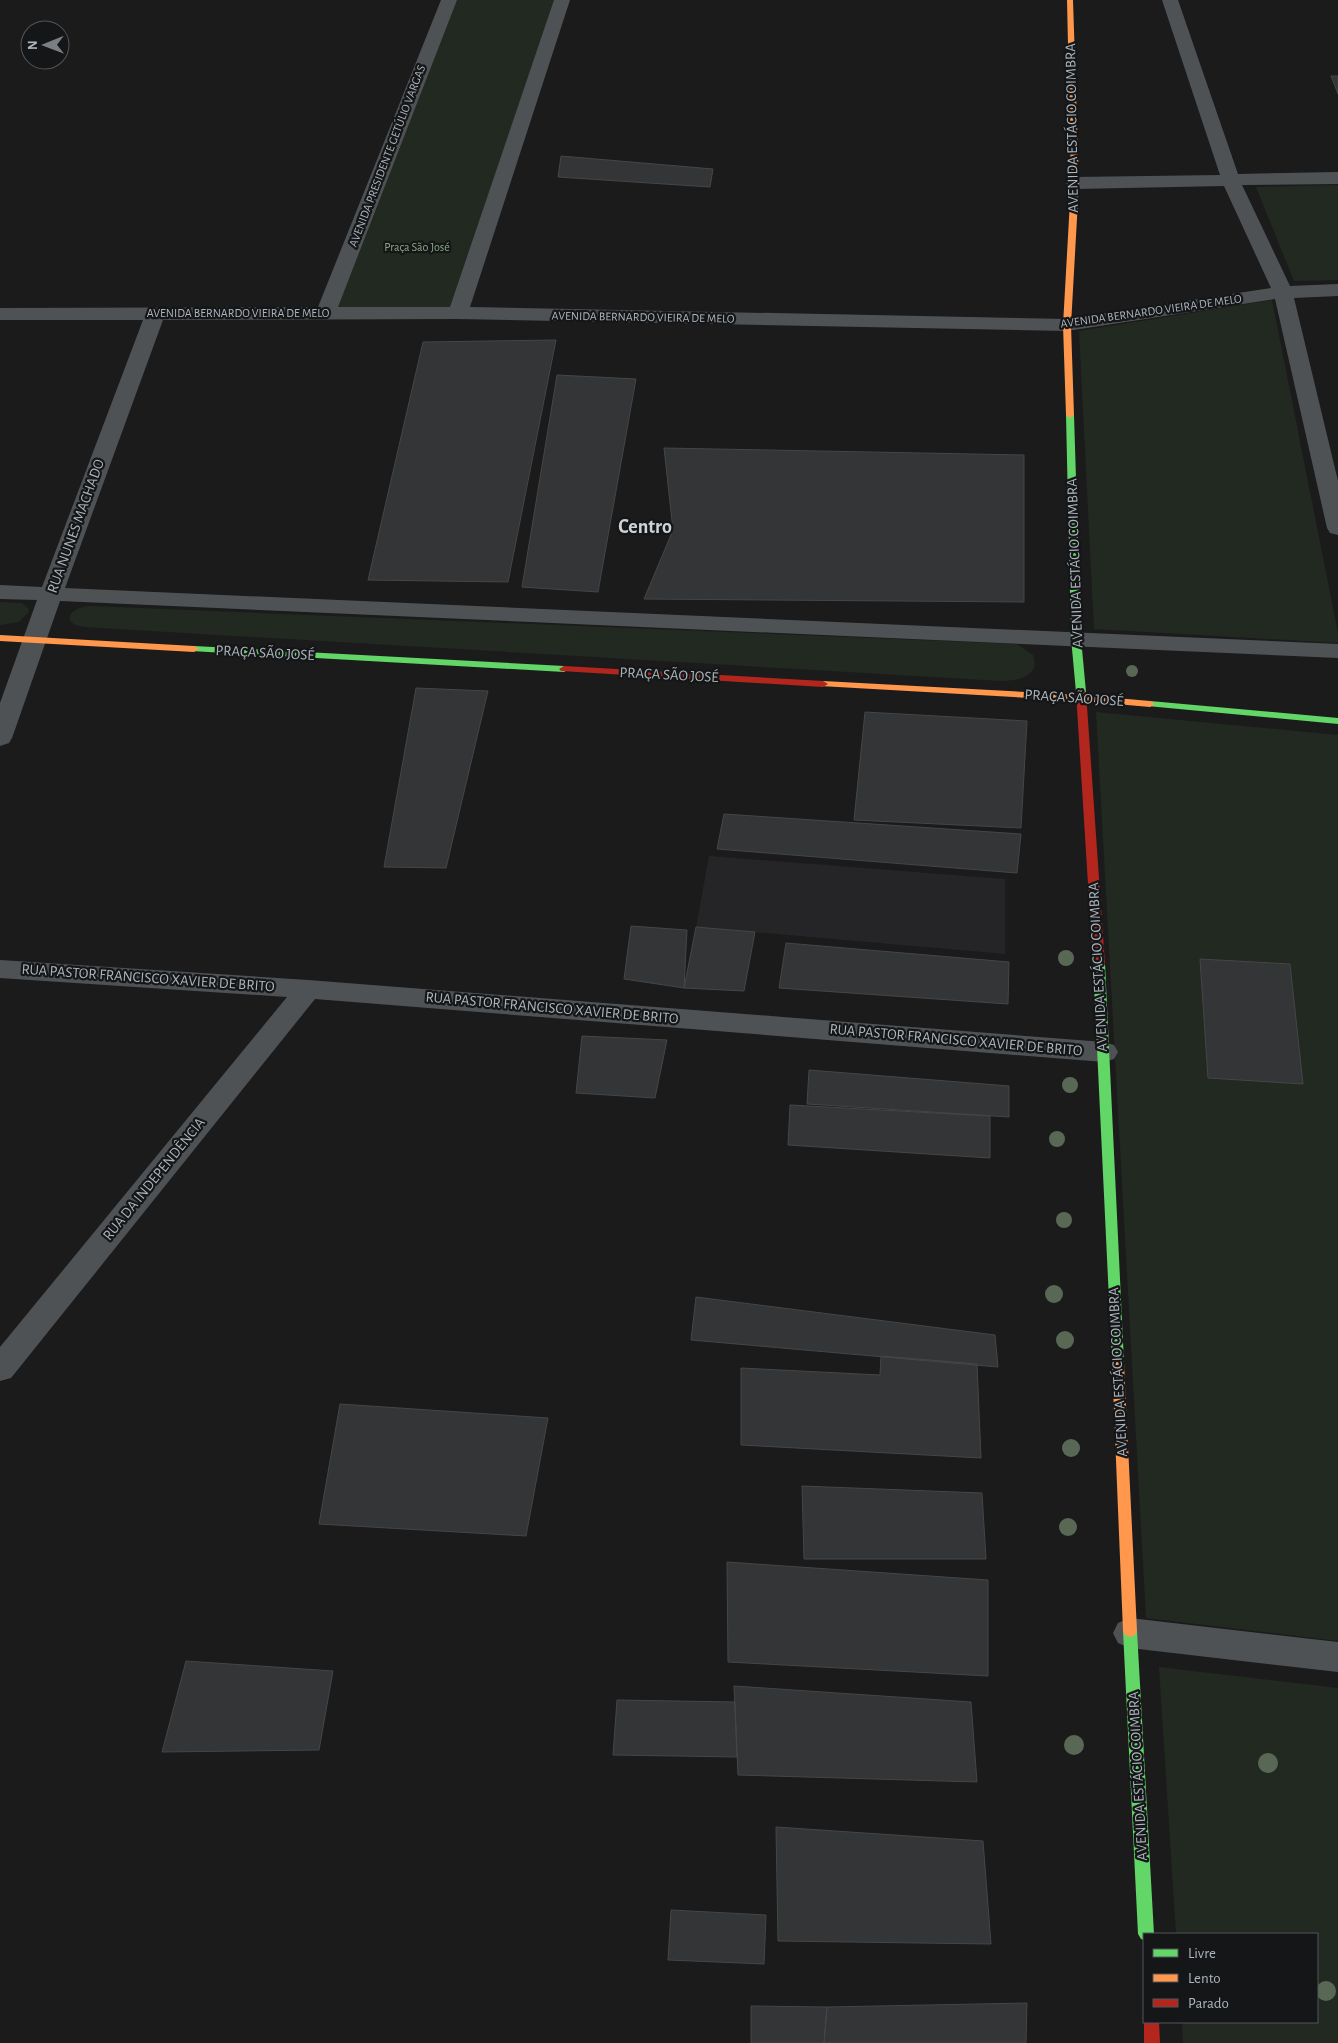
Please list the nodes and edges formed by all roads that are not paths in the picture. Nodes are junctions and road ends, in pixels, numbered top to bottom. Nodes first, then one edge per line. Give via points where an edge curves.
1 (449, 0) edge
2 (562, 0) edge
3 (1070, 0) edge
4 (1170, 0) edge
5 (1338, 178) edge
6 (1231, 181) junction
7 (1075, 183) junction
8 (1338, 290) edge
9 (1282, 292) junction
10 (326, 313) junction
11 (458, 313) junction
12 (0, 314) edge
13 (155, 314) junction
14 (1067, 325) junction
15 (1338, 528) edge
16 (0, 592) edge
17 (51, 595) junction
18 (0, 638) edge
19 (1076, 638) junction
20 (34, 640) junction
21 (1338, 651) edge
22 (1082, 698) junction
23 (1338, 721) edge
24 (0, 738) edge
25 (0, 969) edge
26 (308, 989) junction
27 (1104, 1052) junction
28 (0, 1369) edge
29 (1130, 1633) junction
30 (1338, 1657) edge
31 (1146, 1933) edge
32 (1151, 2023) edge
33 (1152, 2043) edge

1 - 10 street, AVENIDA PRESIDENTE GETÚLIO VARGAS
2 - 11 street
3 - 7 main road, AVENIDA ESTÁCIO COIMBRA
4 - 6 street
5 - 6 street
6 - 7 street
6 - 9 street
7 - 14 main road, AVENIDA ESTÁCIO COIMBRA
8 - 9 street, AVENIDA BERNARDO VIEIRA DE MELO
9 - 14 street, AVENIDA BERNARDO VIEIRA DE MELO
9 - 15 street
10 - 11 street, AVENIDA BERNARDO VIEIRA DE MELO
10 - 13 street, AVENIDA BERNARDO VIEIRA DE MELO
11 - 14 street, AVENIDA BERNARDO VIEIRA DE MELO
12 - 13 street, AVENIDA BERNARDO VIEIRA DE MELO
13 - 17 street, RUA NUNES MACHADO
14 - 19 main road, AVENIDA ESTÁCIO COIMBRA
16 - 17 street
17 - 19 street
17 - 20 street, RUA NUNES MACHADO
18 - 20 main road, PRAÇA SÃO JOSÉ
19 - 21 street
19 - 22 main road, AVENIDA ESTÁCIO COIMBRA
20 - 22 main road, PRAÇA SÃO JOSÉ
20 - 24 street, RUA NUNES MACHADO
22 - 23 main road, PRAÇA SÃO JOSÉ
22 - 27 main road, AVENIDA ESTÁCIO COIMBRA
25 - 26 street, RUA PASTOR FRANCISCO XAVIER DE BRITO
26 - 27 street, RUA PASTOR FRANCISCO XAVIER DE BRITO
26 - 28 street, RUA DA INDEPENDÊNCIA
27 - 29 main road, AVENIDA ESTÁCIO COIMBRA
29 - 30 street
29 - 31 main road, AVENIDA ESTÁCIO COIMBRA
32 - 33 main road

